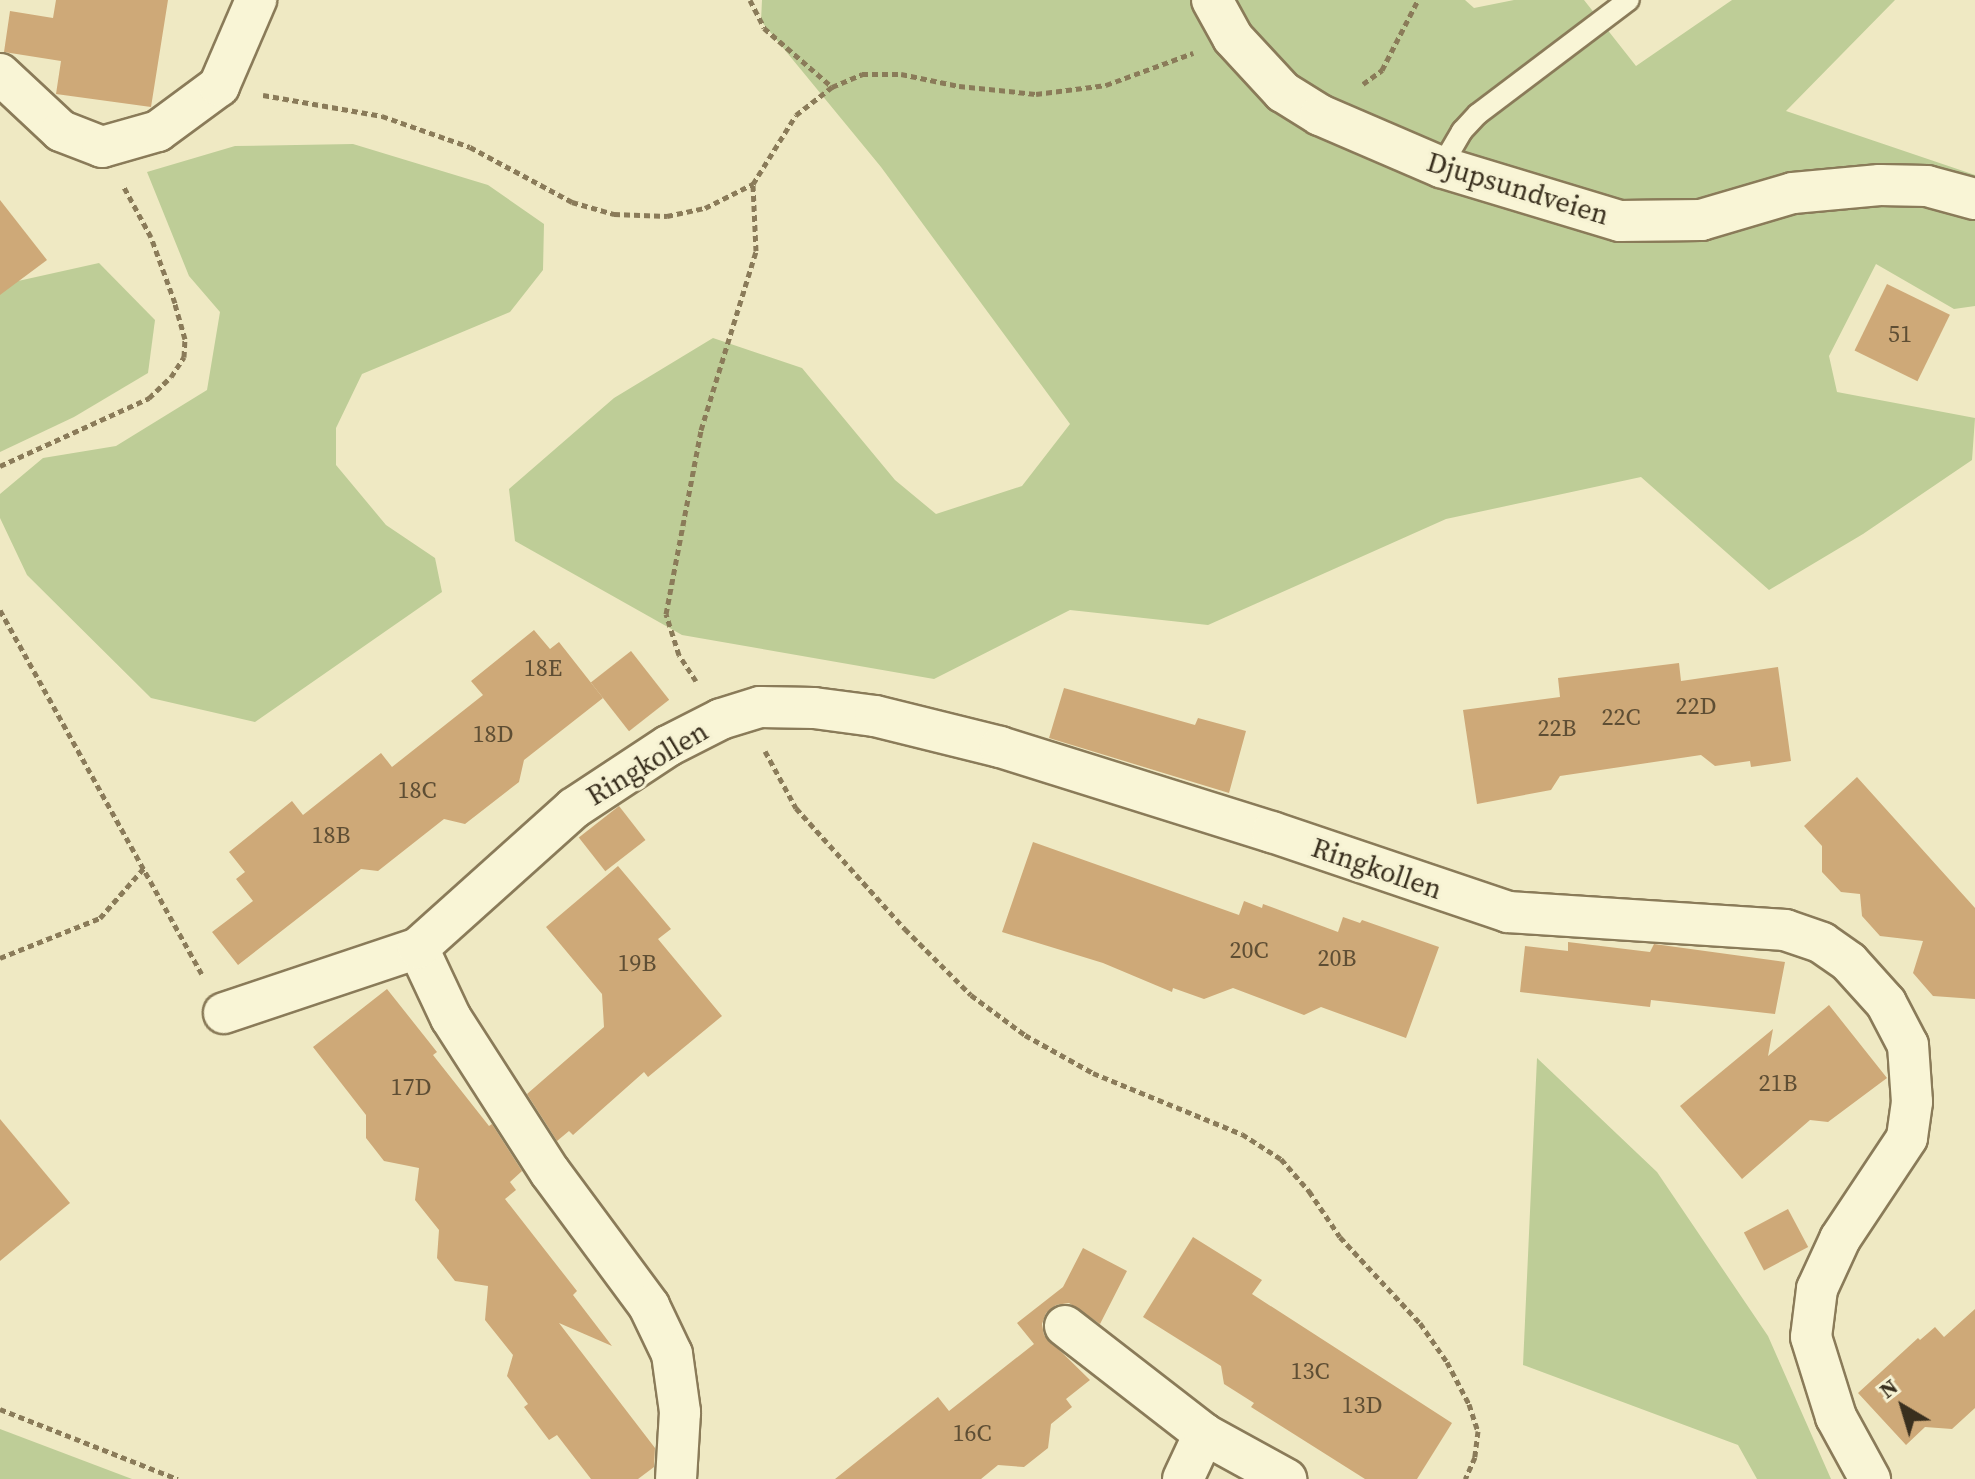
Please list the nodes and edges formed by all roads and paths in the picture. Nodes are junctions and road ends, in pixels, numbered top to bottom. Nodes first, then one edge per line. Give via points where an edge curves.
1 (256, 0) edge
2 (750, 0) edge
3 (1212, 0) edge
4 (1418, 0) edge
5 (1629, 0) edge
6 (1233, 38) junction
7 (0, 74) edge
8 (219, 86) junction
9 (832, 87) junction
10 (1320, 115) junction
11 (102, 147) junction
12 (1441, 167) junction
13 (753, 184) junction
14 (1975, 199) edge
15 (0, 466) edge
16 (0, 610) edge
17 (760, 707) junction
18 (721, 719) junction
19 (144, 868) junction
20 (418, 948) junction
21 (0, 958) edge
22 (224, 1013) joint
23 (1065, 1326) dead end
24 (0, 1409) edge
25 (1204, 1434) junction
26 (178, 1479) edge
27 (676, 1479) edge
28 (1183, 1479) edge
29 (1286, 1479) edge
30 (1465, 1479) edge
31 (1870, 1479) edge

1 - 8 street
2 - 9 path via 764,28
3 - 6 street, Djupsundveien
4 - 10 path via 1382,70
5 - 12 lane via 1478,114
6 - 9 path via 1106,85 1036,94 901,74 862,74
6 - 10 street, Djupsundveien via 1283,92
7 - 11 street via 61,131
8 - 11 street via 158,131
8 - 13 path via 382,116 470,147 572,202 614,214 705,208
9 - 13 path via 796,115
10 - 12 street, Djupsundveien
11 - 15 path via 151,237 185,339 184,357 149,398
12 - 14 street, Djupsundveien via 1620,221 1701,220 1793,193 1880,185 1927,186
13 - 18 path via 756,251 701,430 666,614 679,655
16 - 19 path
17 - 18 street, Ringkollen
17 - 30 path via 765,753 796,808 971,995 1025,1035 1093,1073 1242,1134 1281,1159 1447,1362 1478,1431
17 - 31 street, Ringkollen via 875,716 1000,747 1508,912 1785,930 1822,943 1849,962 1886,1003 1908,1045 1912,1102 1907,1138 1840,1239 1817,1289 1811,1337 1836,1417
18 - 20 street, Ringkollen via 668,746 574,808
19 - 21 path via 100,918
19 - 22 path
20 - 22 street, Ringkollen
20 - 27 street via 451,1018 550,1172 649,1306 672,1354 680,1412
23 - 25 street
24 - 26 path
25 - 28 street
25 - 29 street

